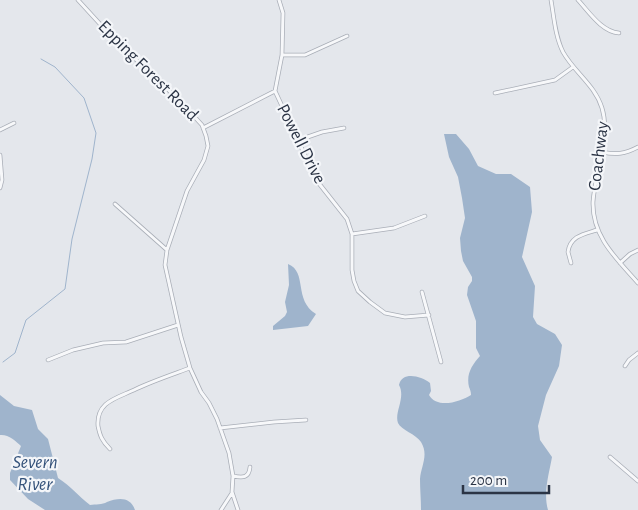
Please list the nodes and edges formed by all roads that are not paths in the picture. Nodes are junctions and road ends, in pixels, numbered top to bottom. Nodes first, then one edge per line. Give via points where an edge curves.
1 (78, 0) edge
2 (279, 0) edge
3 (551, 0) edge
4 (579, 0) edge
5 (619, 33) dead end
6 (347, 36) dead end
7 (282, 55) junction
8 (573, 67) junction
9 (275, 91) junction
10 (495, 93) dead end
11 (14, 123) dead end
12 (204, 128) junction
13 (344, 128) dead end
14 (0, 130) edge
15 (299, 140) junction
16 (638, 147) edge
17 (602, 152) junction
18 (0, 155) edge
19 (0, 188) edge
20 (115, 204) dead end
21 (425, 216) dead end
22 (597, 230) junction
23 (352, 234) junction
24 (167, 250) junction
25 (638, 250) edge
26 (571, 263) dead end
27 (620, 263) junction
28 (638, 283) edge
29 (422, 292) dead end
30 (429, 315) junction
31 (178, 325) junction
32 (638, 353) edge
33 (48, 360) dead end
34 (441, 362) dead end
35 (625, 366) dead end
36 (190, 368) junction
37 (306, 420) dead end
38 (220, 428) junction
39 (110, 449) dead end
40 (610, 457) dead end
41 (250, 467) dead end
42 (233, 476) junction
43 (638, 480) edge
44 (232, 492) junction
45 (221, 510) edge
46 (237, 510) edge

1 - 12 street, Epping Forest Road
2 - 7 street, Powell Drive via 283,13
3 - 8 street, Coachway via 560,44
4 - 5 street via 604,27
6 - 7 street via 305,55
7 - 9 street, Powell Drive
8 - 10 street via 555,80
8 - 17 street, Coachway via 587,80 601,104 604,119
9 - 12 street
9 - 15 street, Powell Drive
11 - 14 street
12 - 24 street, Epping Forest Road via 208,143 204,160 187,191
13 - 15 street
15 - 23 street, Powell Drive via 317,180 347,219
16 - 17 street via 618,154
17 - 22 street, Coachway via 593,202
18 - 19 street
20 - 24 street
21 - 23 street via 394,228
22 - 26 street via 573,240 568,252
22 - 27 street, Coachway
23 - 30 street, Powell Drive via 352,270 358,291 385,313 405,317
24 - 31 street, Epping Forest Road via 165,265
25 - 27 street
27 - 28 street, Coachway
29 - 30 street
30 - 34 street
31 - 33 street via 126,342 73,350
31 - 36 street, Epping Forest Road
32 - 35 street
36 - 38 street, Epping Forest Road
36 - 39 street via 106,403 99,412 98,420 100,436
37 - 38 street
38 - 42 street, Epping Forest Road
40 - 43 street
41 - 42 street via 246,476
42 - 44 street, Epping Forest Road
44 - 45 street
44 - 46 street

